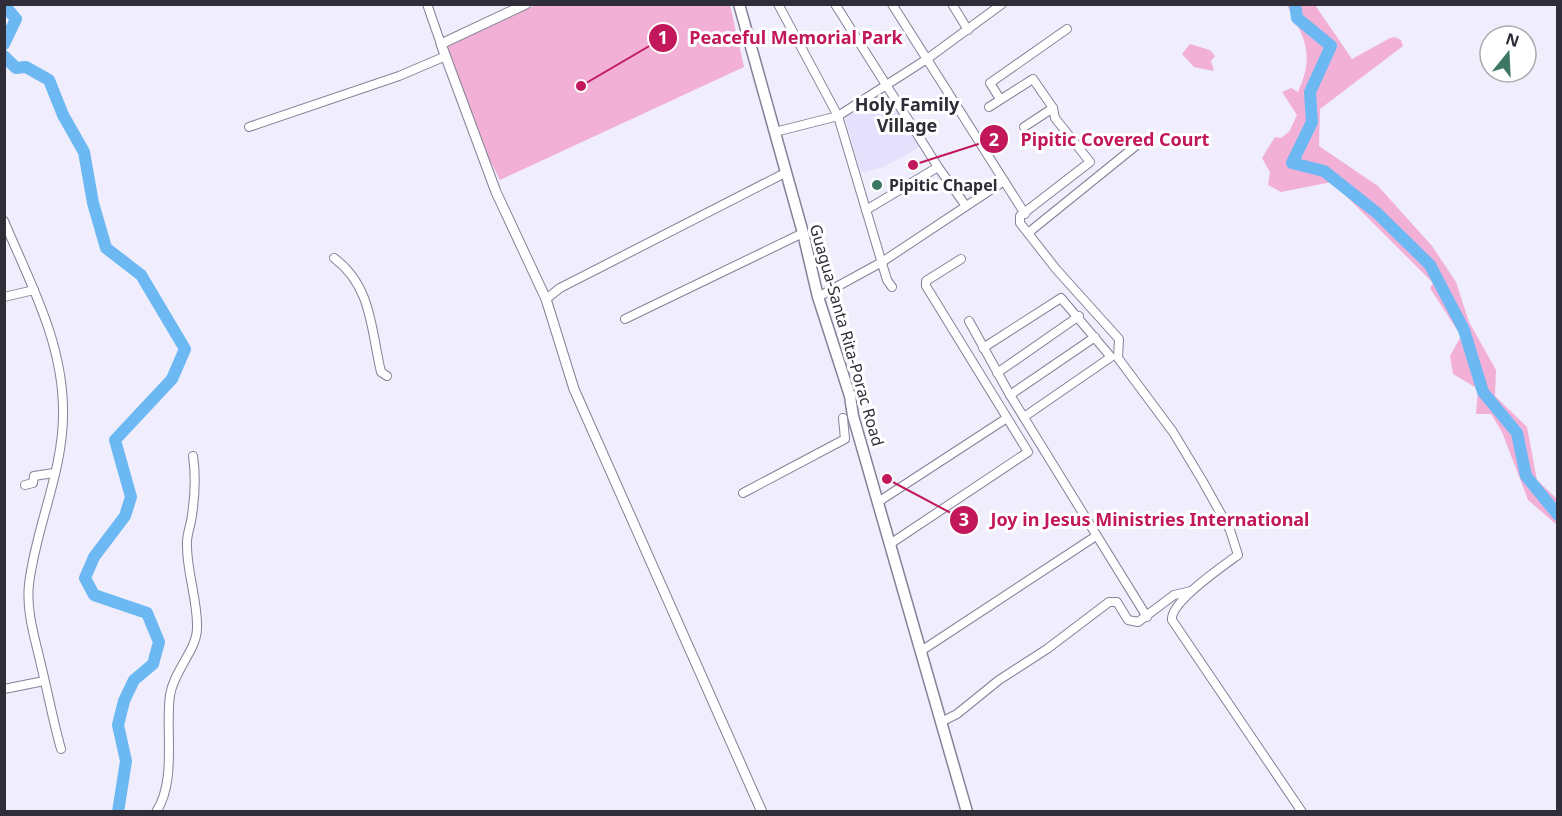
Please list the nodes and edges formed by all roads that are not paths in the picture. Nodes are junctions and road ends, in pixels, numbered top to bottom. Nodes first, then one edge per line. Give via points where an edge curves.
1 (427, 4) edge
2 (526, 4) edge
3 (739, 4) edge
4 (778, 4) edge
5 (835, 4) edge
6 (892, 4) edge
7 (952, 4) edge
8 (1002, 4) edge
9 (1067, 29) dead end
10 (968, 30) junction
11 (441, 44) junction
12 (446, 56) junction
13 (927, 59) junction
14 (886, 86) junction
15 (1000, 99) junction
16 (989, 107) dead end
17 (1053, 108) junction
18 (838, 116) junction
19 (249, 127) dead end
20 (1024, 127) dead end
21 (775, 132) junction
22 (1143, 140) dead end
23 (938, 167) junction
24 (785, 172) junction
25 (1004, 181) junction
26 (966, 206) junction
27 (866, 210) junction
28 (1025, 214) junction
29 (4, 221) edge
30 (1028, 232) junction
31 (803, 233) junction
32 (334, 258) dead end
33 (961, 259) dead end
34 (882, 262) junction
35 (892, 287) dead end
36 (34, 290) junction
37 (4, 297) edge
38 (818, 297) junction
39 (546, 299) junction
40 (1079, 316) junction
41 (625, 320) dead end
42 (969, 321) dead end
43 (1095, 337) junction
44 (983, 348) junction
45 (997, 373) junction
46 (387, 376) dead end
47 (1010, 395) junction
48 (1024, 417) junction
49 (843, 418) dead end
50 (1007, 418) junction
51 (194, 456) dead end
52 (54, 473) junction
53 (25, 485) dead end
54 (743, 493) dead end
55 (878, 502) junction
56 (1096, 536) junction
57 (890, 544) junction
58 (1191, 591) junction
59 (1165, 602) junction
60 (1175, 609) junction
61 (1147, 617) junction
62 (921, 651) junction
63 (44, 681) junction
64 (4, 689) edge
65 (941, 722) junction
66 (62, 749) dead end
67 (964, 810) edge
68 (156, 812) edge
69 (762, 812) edge
70 (1302, 812) edge

1 - 11 street
2 - 11 street
3 - 21 main road, Guagua-Santa Rita-Porac Road
4 - 18 street
5 - 14 street
6 - 13 street
7 - 10 street
8 - 10 street
9 - 15 street via 990,84
10 - 13 street
11 - 12 street
12 - 19 street
12 - 39 street via 496,192
13 - 14 street
13 - 25 street
14 - 18 street
14 - 23 street
15 - 16 street
15 - 17 street via 1033,79
17 - 20 street
17 - 28 street via 1055,118 1090,162
18 - 21 street
18 - 27 street
21 - 24 main road, Guagua-Santa Rita-Porac Road
22 - 30 street
23 - 26 street
23 - 27 street
24 - 31 main road, Guagua-Santa Rita-Porac Road
24 - 39 street via 560,288
25 - 26 street
25 - 28 street
26 - 34 street
27 - 34 street
28 - 30 street via 1019,219
29 - 36 street
30 - 58 street via 1119,339 1118,358 1173,432 1230,530 1238,555
31 - 38 main road, Guagua-Santa Rita-Porac Road
31 - 41 street
32 - 46 street via 348,268 360,288 375,330 381,372
33 - 50 street via 925,284
34 - 35 street
34 - 38 street
36 - 37 street
36 - 52 street via 45,312 61,383 62,432
38 - 55 main road, Guagua-Santa Rita-Porac Road
39 - 69 street via 574,389
40 - 43 street
40 - 44 street via 1058,298
40 - 45 street
42 - 44 street
43 - 47 street
43 - 48 street via 1110,360
44 - 45 street
45 - 47 street
47 - 48 street
48 - 56 street
49 - 54 street via 845,439
50 - 55 street
50 - 57 street via 1028,453
51 - 68 street via 196,478 186,548 198,626 196,638 174,676 167,770
52 - 53 street via 34,476 33,483
52 - 63 street via 39,526 28,598
55 - 57 main road, Guagua-Santa Rita-Porac Road
56 - 61 street
56 - 62 street
57 - 62 main road, Guagua-Santa Rita-Porac Road
58 - 59 street
58 - 60 street
59 - 60 street
59 - 61 street
60 - 70 street via 1172,620
61 - 65 street via 1133,622 1117,602 1109,602
62 - 65 main road, Guagua-Santa Rita-Porac Road
63 - 64 street
63 - 66 street
65 - 67 main road, Guagua-Santa Rita-Porac Road

